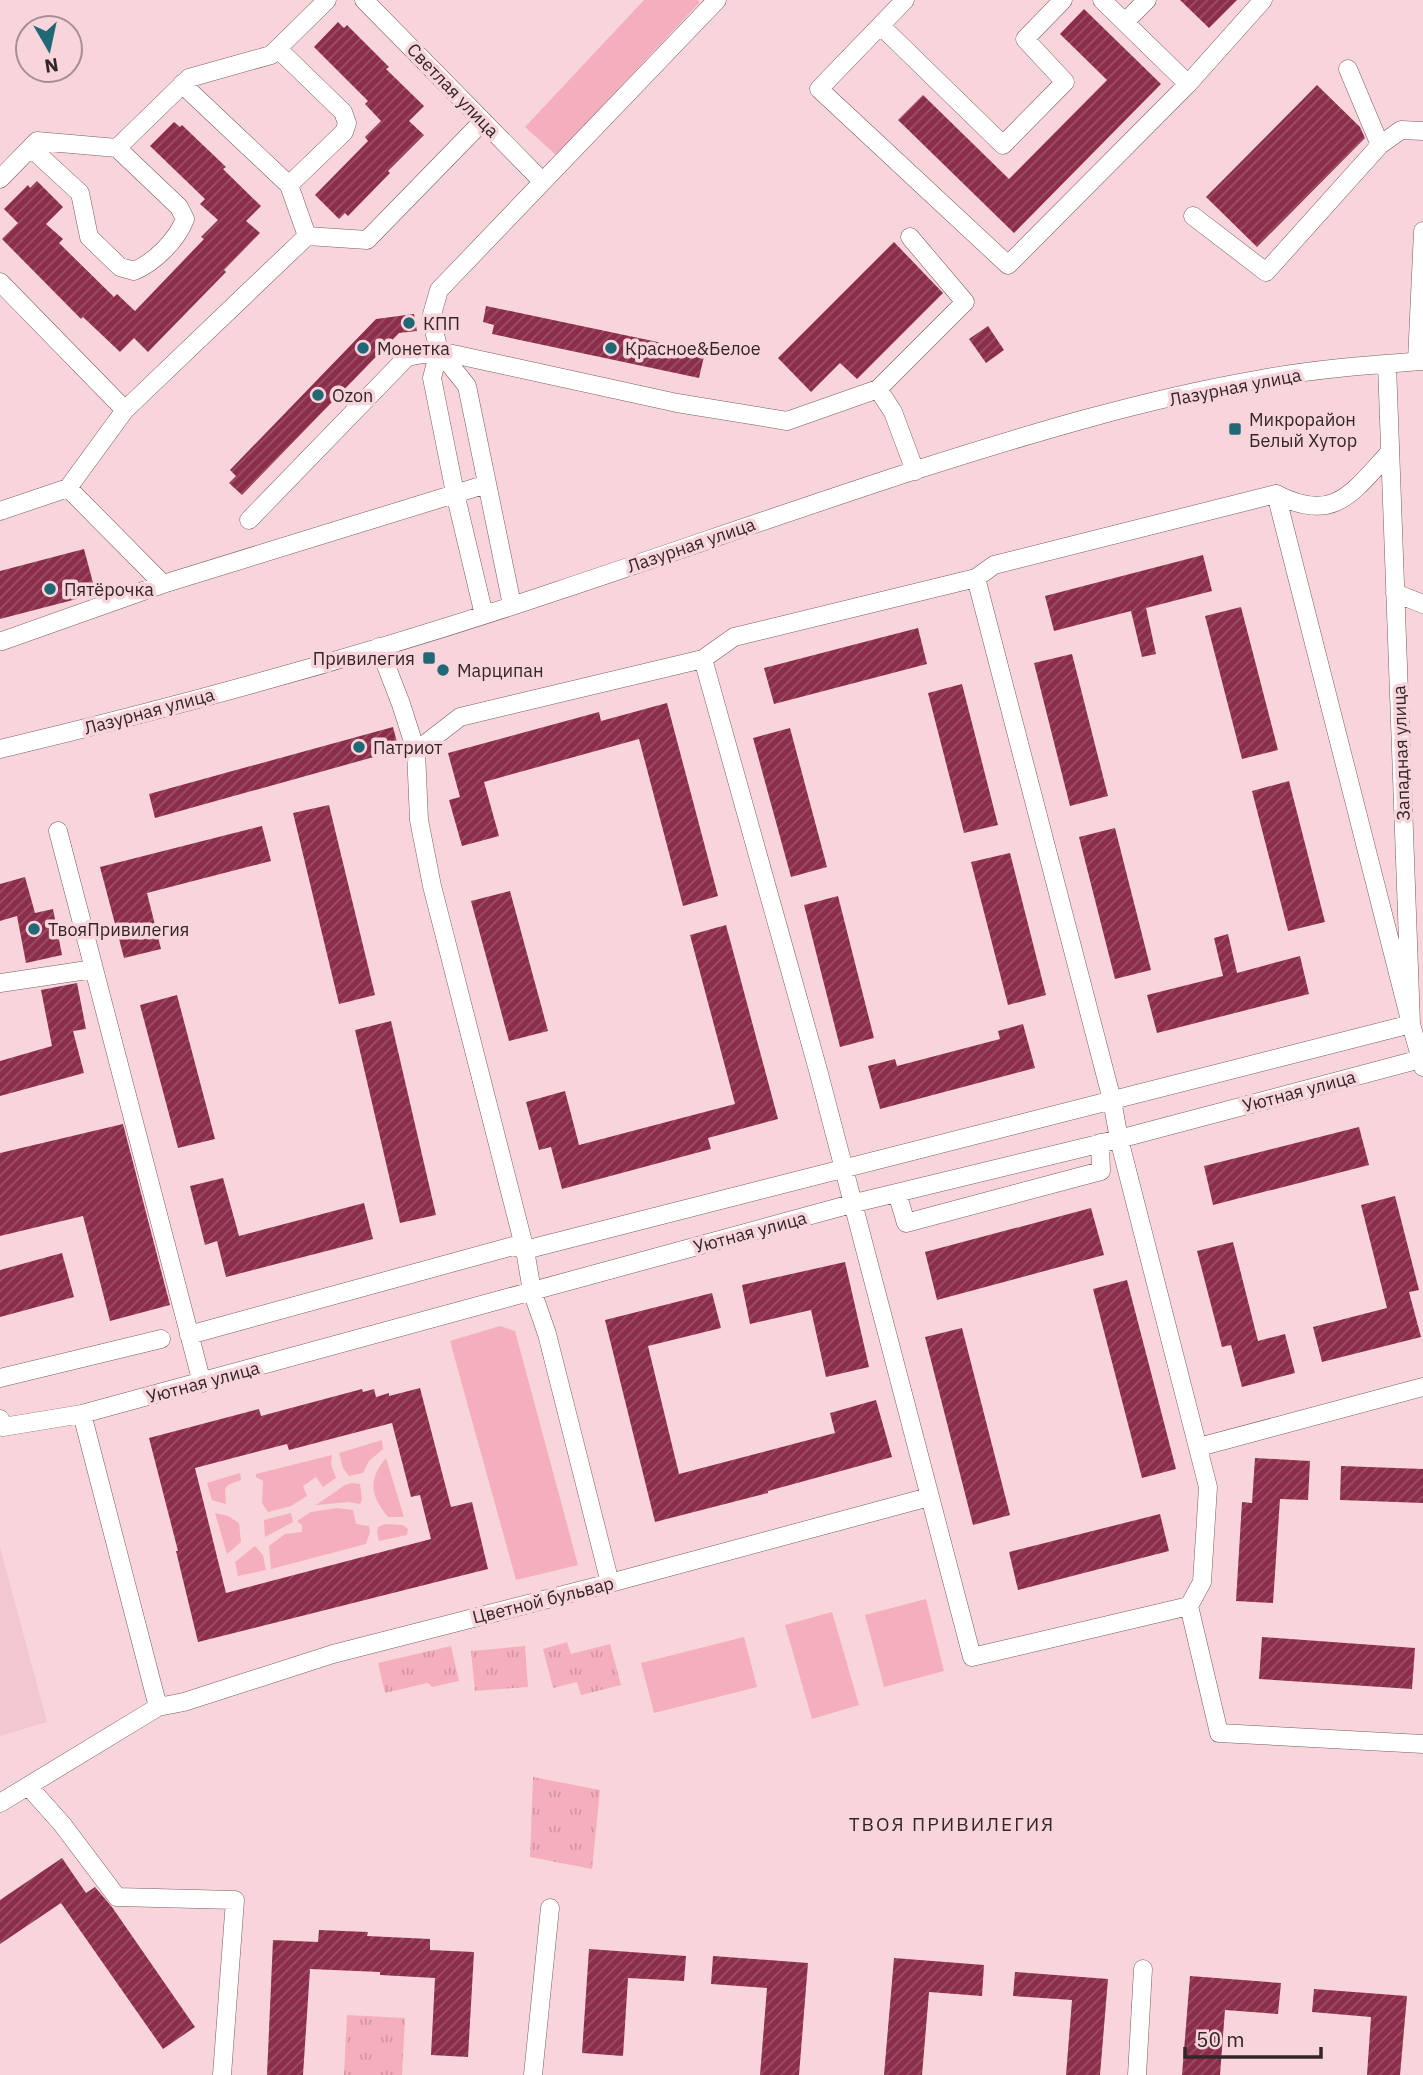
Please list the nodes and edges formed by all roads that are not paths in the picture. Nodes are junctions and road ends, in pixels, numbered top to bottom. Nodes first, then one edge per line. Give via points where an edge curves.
1 (327, 0) edge
2 (364, 0) edge
3 (717, 0) edge
4 (905, 0) edge
5 (1063, 0) edge
6 (1102, 0) edge
7 (1147, 0) edge
8 (1263, 0) edge
9 (1125, 22) junction
10 (881, 26) junction
11 (278, 49) junction
12 (1348, 69) dead end
13 (181, 84) junction
14 (1188, 84) junction
15 (483, 121) junction
16 (1423, 131) edge
17 (1380, 145) junction
18 (31, 148) junction
19 (117, 148) junction
20 (0, 179) edge
21 (542, 181) junction
22 (289, 185) junction
23 (1193, 216) dead end
24 (1423, 232) edge
25 (307, 236) junction
26 (910, 237) dead end
27 (0, 282) edge
28 (439, 351) junction
29 (1420, 361) edge
30 (1387, 364) junction
31 (878, 389) junction
32 (125, 410) junction
33 (1389, 445) junction
34 (915, 471) junction
35 (487, 484) junction
36 (68, 488) junction
37 (455, 493) junction
38 (1276, 494) junction
39 (0, 510) edge
40 (249, 520) dead end
41 (976, 578) junction
42 (163, 584) junction
43 (1395, 593) junction
44 (1423, 604) edge
45 (512, 605) junction
46 (484, 615) junction
47 (2, 641) dead end
48 (379, 647) junction
49 (703, 659) junction
50 (0, 749) edge
51 (416, 751) junction
52 (58, 831) dead end
53 (94, 969) junction
54 (0, 984) edge
55 (1411, 1024) junction
56 (1422, 1063) edge
57 (1112, 1100) junction
58 (1119, 1139) junction
59 (1100, 1143) junction
60 (844, 1168) junction
61 (897, 1193) junction
62 (855, 1203) junction
63 (525, 1250) junction
64 (532, 1291) junction
65 (189, 1335) junction
66 (161, 1339) dead end
67 (0, 1378) edge
68 (202, 1383) junction
69 (1423, 1387) edge
70 (82, 1414) junction
71 (0, 1419) edge
72 (1199, 1447) junction
73 (929, 1497) junction
74 (610, 1583) junction
75 (1189, 1606) junction
76 (158, 1707) junction
77 (1423, 1744) edge
78 (28, 1786) junction
79 (0, 1803) edge
80 (550, 1908) dead end
81 (1143, 1969) dead end
82 (222, 2075) edge
83 (533, 2075) edge
84 (1138, 2075) edge

1 - 11 street
2 - 15 street, Светлая улица
3 - 21 street
4 - 10 street
5 - 10 street via 1025,39 1065,82 1003,145
6 - 9 street
7 - 9 street
8 - 14 street
9 - 14 street
10 - 14 street via 819,89 1008,265
11 - 13 street
11 - 22 street via 343,112 347,123 344,132
12 - 17 street
13 - 19 street
13 - 22 street
15 - 21 street, Светлая улица
15 - 25 street via 367,240
16 - 17 street via 1401,130
17 - 23 street via 1266,272
18 - 19 street via 37,141
18 - 19 street via 80,193 89,237 120,267 134,271 147,266 180,232 185,219 179,207
18 - 20 street
21 - 28 street via 439,290 431,318
22 - 25 street
24 - 29 street
25 - 32 street
26 - 31 street via 965,302
27 - 32 street
28 - 31 street via 677,404 787,421
28 - 35 street via 467,386
28 - 37 street via 432,378
28 - 40 street via 407,357
29 - 30 street, Лазурная улица
30 - 33 street, Западная улица
30 - 34 street, Лазурная улица via 1262,378 1153,402
31 - 34 street via 893,412
32 - 36 street
33 - 38 street via 1359,486 1325,508 1296,504
33 - 43 street, Западная улица
34 - 45 street, Лазурная улица
35 - 37 street
35 - 45 street
36 - 39 street
36 - 42 street
37 - 42 street
37 - 46 street
38 - 41 street via 994,565
38 - 55 street
41 - 49 street via 734,637
41 - 57 street
42 - 47 street
43 - 44 street
43 - 55 street, Западная улица
45 - 46 street, Лазурная улица
46 - 48 street, Лазурная улица
48 - 50 street, Лазурная улица
48 - 51 street
49 - 51 street via 460,717
49 - 60 street
51 - 63 street via 419,820 432,886
52 - 53 street
53 - 54 street
53 - 65 street
55 - 56 street, Западная улица
55 - 57 street
56 - 58 street, Уютная улица
57 - 58 street
57 - 60 street
58 - 59 street, Уютная улица
58 - 72 street
59 - 61 street, Уютная улица
59 - 61 street via 1101,1171 906,1223
60 - 62 street
60 - 63 street
61 - 62 street, Уютная улица
62 - 64 street, Уютная улица
62 - 73 street
63 - 64 street
63 - 65 street via 513,1246
64 - 68 street, Уютная улица
64 - 74 street
65 - 68 street
66 - 67 street
68 - 70 street, Уютная улица
69 - 72 street
70 - 71 street, Уютная улица via 2,1427
70 - 76 street
72 - 75 street via 1208,1487 1202,1582
73 - 74 street, Цветной бульвар
73 - 75 street via 972,1657
74 - 76 street, Цветной бульвар via 333,1654
75 - 77 street via 1219,1733
76 - 78 street, Цветной бульвар
78 - 79 street, Цветной бульвар
78 - 82 street via 117,1897 235,1899
80 - 83 street
81 - 84 street

